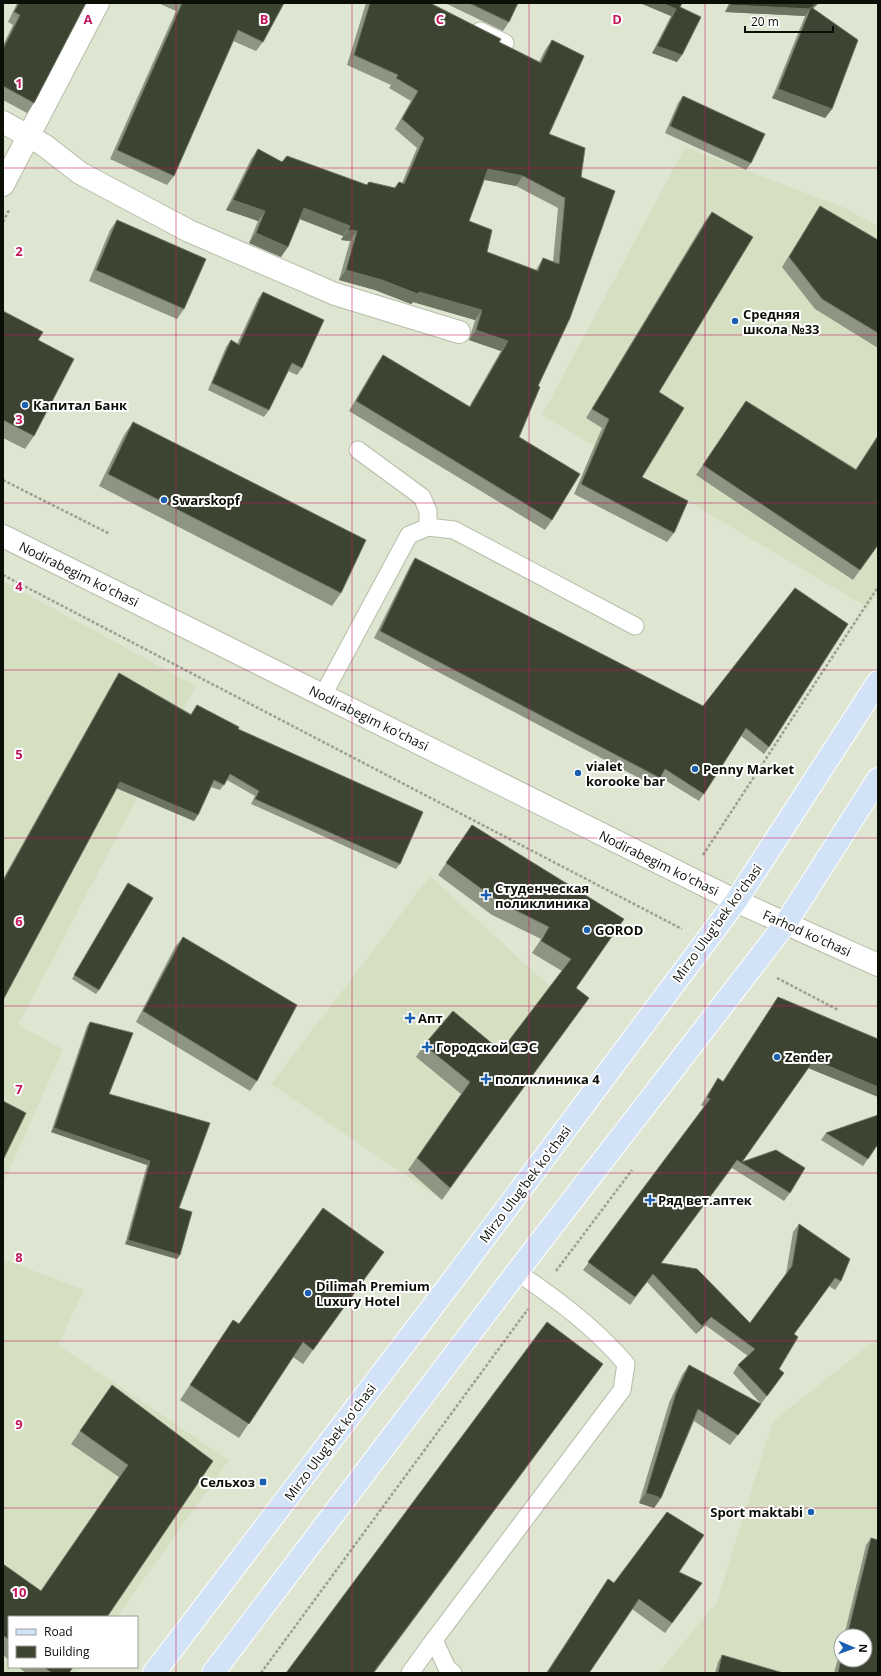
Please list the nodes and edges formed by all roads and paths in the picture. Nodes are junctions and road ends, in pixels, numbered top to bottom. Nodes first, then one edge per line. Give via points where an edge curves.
1 (98, 3) edge
2 (465, 23) edge
3 (505, 43) edge
4 (3, 122) edge
5 (29, 136) junction
6 (3, 185) edge
7 (459, 332) dead end
8 (358, 450) dead end
9 (3, 480) edge
10 (428, 527) junction
11 (110, 534) dead end
12 (3, 536) edge
13 (3, 575) edge
14 (878, 587) edge
15 (635, 626) dead end
16 (878, 682) edge
17 (323, 695) junction
18 (878, 779) edge
19 (688, 877) junction
20 (736, 901) junction
21 (786, 923) junction
22 (706, 941) junction
23 (878, 965) edge
24 (779, 970) dead end
25 (838, 1010) dead end
26 (633, 1168) dead end
27 (517, 1272) junction
28 (542, 1289) junction
29 (434, 1640) junction
30 (154, 1673) edge
31 (213, 1673) edge
32 (262, 1673) edge
33 (410, 1673) edge
34 (453, 1673) edge

1 - 5 street
2 - 3 lane
4 - 5 street
5 - 6 street
5 - 7 street via 80,172 189,231 335,294
8 - 10 lane via 422,497 428,511
9 - 11 path
10 - 15 lane via 454,530
10 - 17 lane via 409,535
12 - 17 street, Nodirabegim ko'chasi
13 - 22 path
14 - 19 path
16 - 20 main road, Mirzo Ulug'bek ko'chasi
17 - 19 street, Nodirabegim ko'chasi
18 - 21 main road
19 - 20 street, Nodirabegim ko'chasi
20 - 21 street, Farhod ko'chasi
20 - 22 main road, Mirzo Ulug'bek ko'chasi
21 - 23 street, Farhod ko'chasi
21 - 27 main road
22 - 30 main road, Mirzo Ulug'bek ko'chasi via 459,1272
24 - 25 path via 774,977
26 - 28 path
27 - 28 lane
27 - 31 main road
28 - 29 lane via 611,1346 626,1364 622,1390
28 - 32 path
29 - 33 lane
29 - 34 lane via 447,1668

